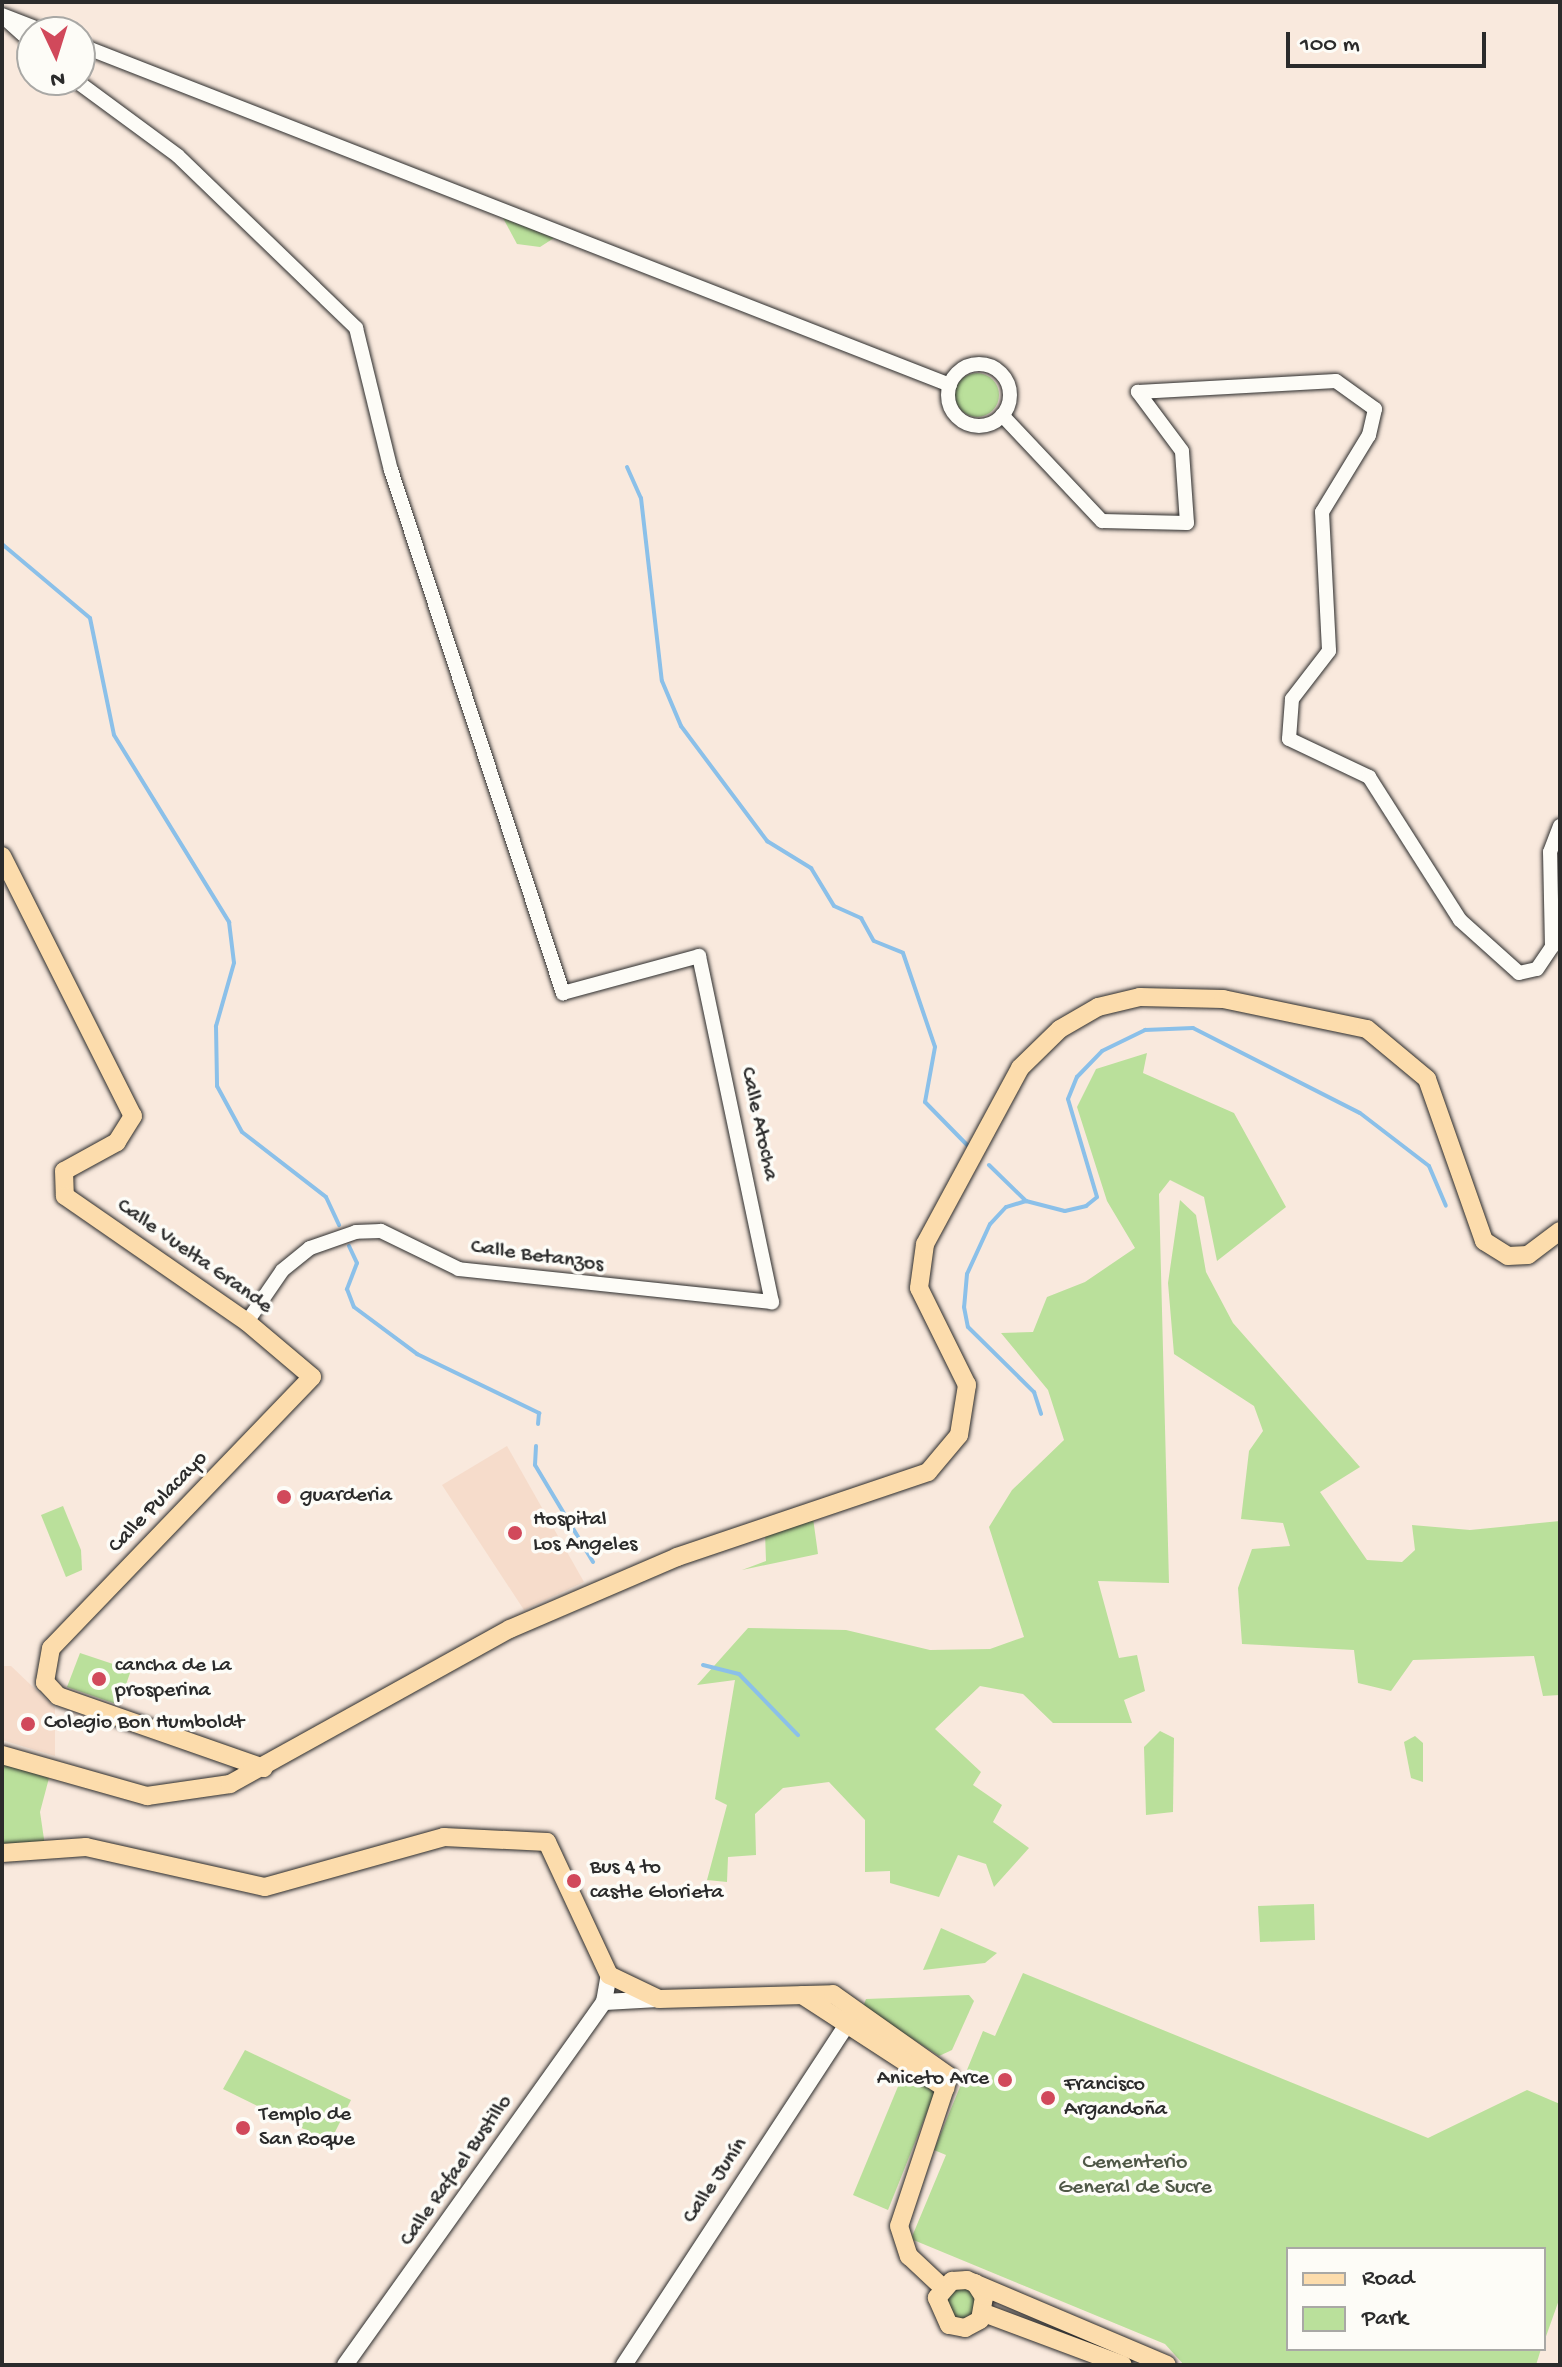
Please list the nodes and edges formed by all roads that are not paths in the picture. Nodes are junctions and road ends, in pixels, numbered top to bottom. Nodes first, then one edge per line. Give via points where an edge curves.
1 (96, 51) edge
2 (96, 95) edge
3 (950, 385) junction
4 (1002, 415) junction
5 (1560, 826) edge
6 (2, 856) edge
7 (1560, 1231) edge
8 (772, 1302) joint
9 (247, 1322) junction
10 (312, 1377) joint
11 (2, 1755) edge
12 (264, 1768) junction
13 (2, 1853) edge
14 (609, 1975) junction
15 (802, 1995) junction
16 (659, 1999) junction
17 (604, 2002) junction
18 (848, 2023) junction
19 (947, 2082) junction
20 (975, 2283) junction
21 (942, 2287) junction
22 (984, 2313) junction
23 (345, 2365) edge
24 (624, 2365) edge
25 (1123, 2365) edge
26 (1167, 2365) edge

1 - 3 street
2 - 8 street, Calle Atocha via 178,156 356,328 391,470 563,993 699,956
3 - 4 street via 950,406 964,422 984,425
3 - 4 street via 973,365 994,368 1010,390
4 - 5 street via 1102,521 1187,523 1182,451 1138,392 1350,386 1375,409 1369,435 1322,512 1329,651 1292,699 1289,739 1369,777 1460,920 1519,973 1537,969 1552,947 1550,852
6 - 9 main road, Calle Vuelta Grande via 133,1116 117,1142 64,1171 65,1196
7 - 12 main road via 1528,1255 1508,1256 1484,1241 1427,1079 1367,1029 1223,999 1140,997 1098,1007 1060,1029 1020,1068 925,1244 919,1288 967,1385 967,1409 947,1455 906,1484 677,1557 510,1629 382,1695
8 - 9 street, Calle Betanzos via 459,1269 404,1239 356,1232 310,1248 282,1271
9 - 10 main road, Calle Vuelta Grande
10 - 12 main road, Calle Pulacayo via 68,1629 43,1665 58,1696
11 - 12 main road via 147,1796 200,1791
13 - 14 main road via 86,1847 265,1887 444,1837 547,1842
14 - 16 main road
14 - 17 main road
15 - 16 main road
15 - 18 main road
15 - 19 main road via 833,1994
16 - 17 main road
17 - 23 main road, Calle Rafael Bustillo
18 - 19 main road
18 - 24 main road, Calle Junín
19 - 21 main road via 899,2226 909,2256
20 - 21 main road via 960,2279
20 - 22 main road
20 - 26 main road
21 - 22 main road via 936,2305 949,2325 965,2328
22 - 25 main road

